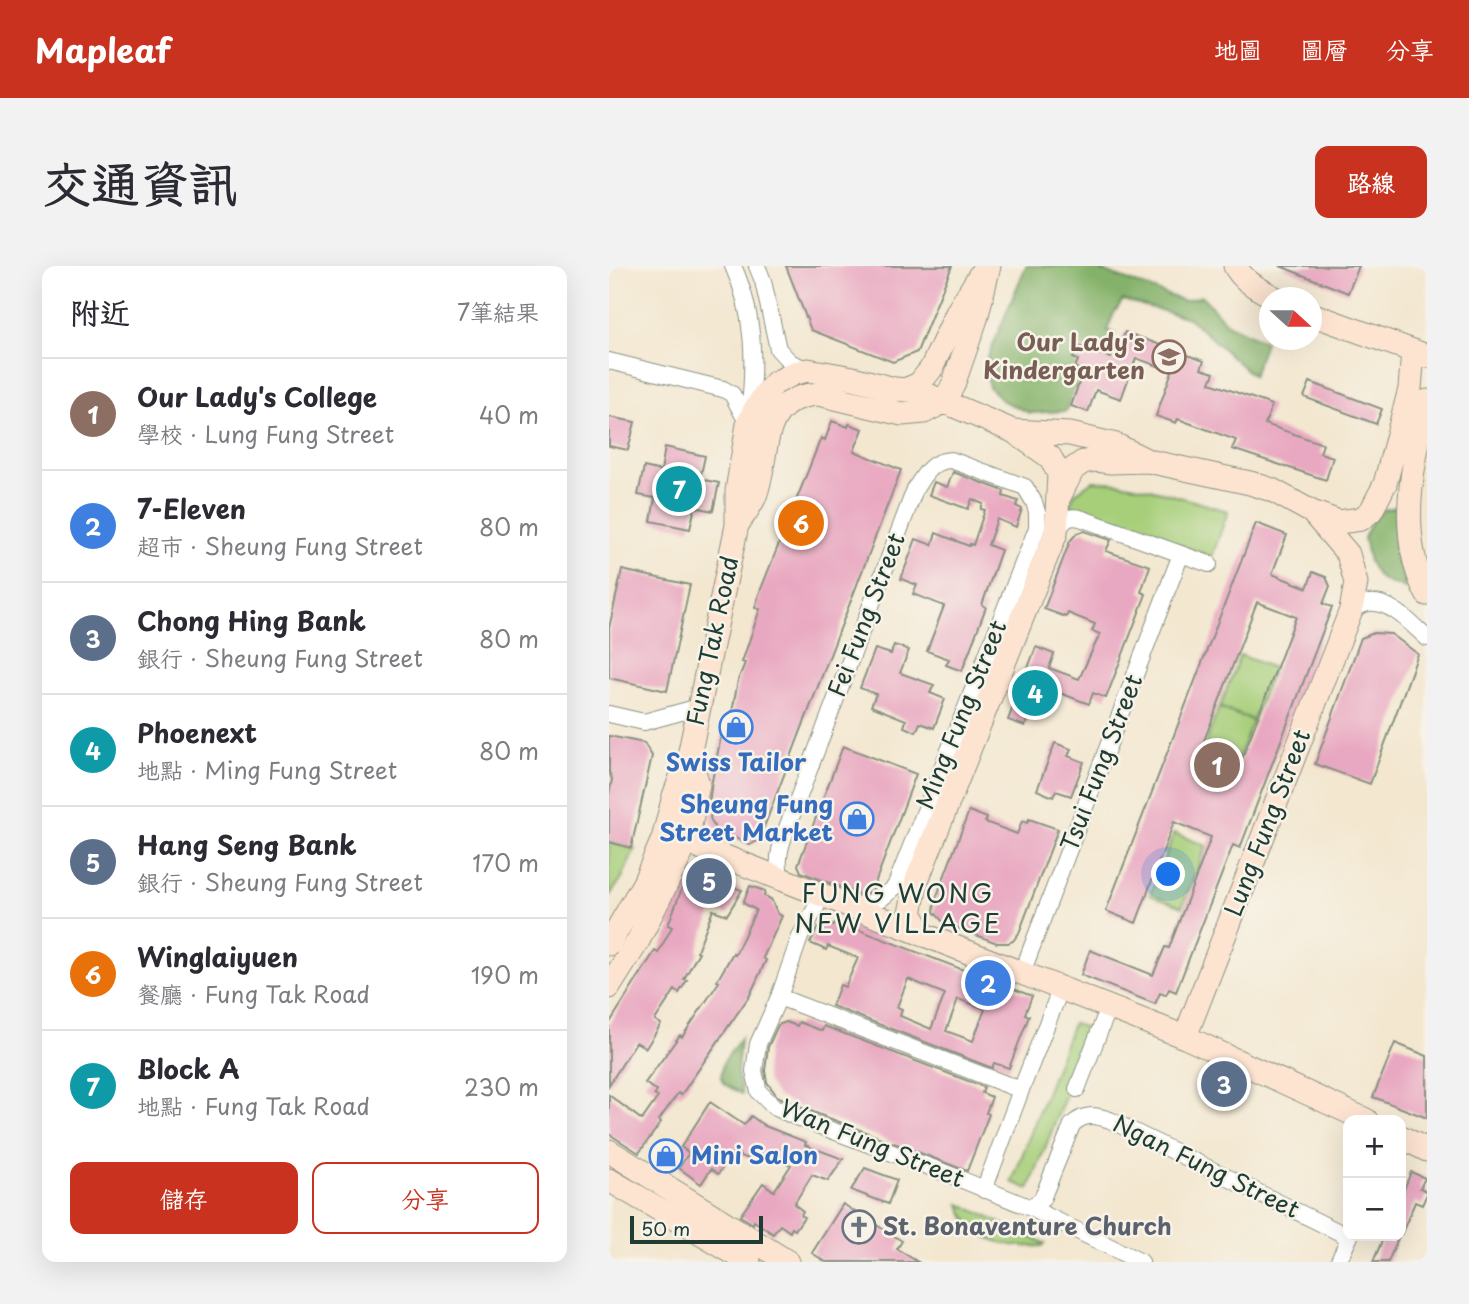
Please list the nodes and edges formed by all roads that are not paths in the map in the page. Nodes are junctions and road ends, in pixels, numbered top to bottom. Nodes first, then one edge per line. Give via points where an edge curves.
1 (733, 266) edge
2 (757, 266) edge
3 (988, 266) edge
4 (1235, 266) edge
5 (1259, 289) edge
6 (1322, 318) edge
7 (1420, 354) edge
8 (609, 362) edge
9 (807, 370) junction
10 (907, 390) junction
11 (944, 401) junction
12 (1427, 401) edge
13 (748, 424) junction
14 (1013, 431) junction
15 (1427, 454) edge
16 (1148, 461) junction
17 (1045, 502) junction
18 (1410, 509) junction
19 (1312, 512) junction
20 (737, 525) junction
21 (1056, 533) junction
22 (1181, 554) junction
23 (1209, 564) dead end
24 (1427, 594) edge
25 (1351, 610) junction
26 (1427, 638) edge
27 (699, 707) junction
28 (609, 715) edge
29 (689, 756) junction
30 (668, 821) junction
31 (687, 842) junction
32 (781, 878) junction
33 (917, 880) junction
34 (822, 895) junction
35 (857, 908) junction
36 (923, 934) junction
37 (609, 944) edge
38 (1022, 973) junction
39 (609, 988) edge
40 (779, 997) junction
41 (1058, 998) dead end
42 (1105, 1017) dead end
43 (1185, 1037) junction
44 (1022, 1087) junction
45 (1077, 1089) dead end
46 (1355, 1115) edge
47 (1406, 1140) edge
48 (1427, 1150) edge
49 (609, 1151) edge
50 (609, 1180) edge
51 (984, 1190) junction
52 (1031, 1208) junction
53 (1343, 1233) edge
54 (1347, 1241) edge
55 (750, 1262) edge
56 (787, 1262) edge
57 (1141, 1262) edge
58 (1338, 1262) edge

1 - 13 street via 751,323
2 - 9 street via 778,349
3 - 10 street via 958,311 931,369
3 - 11 street via 977,319
4 - 5 street
6 - 7 street
7 - 19 street via 1396,448 1371,511 1351,522
8 - 13 street via 723,389 736,401
9 - 10 street
9 - 13 street, Fung Tak Road via 775,383
10 - 11 street
11 - 14 street
11 - 20 street, Fung Tak Road via 924,412 902,414 819,394 793,401 772,423 755,496
12 - 18 street via 1414,456
13 - 20 street, Fung Tak Road via 737,491
14 - 16 street via 1070,433 1116,445
14 - 17 street, Ming Fung Street via 1050,457 1059,474
15 - 18 street
16 - 17 street via 1083,462
16 - 19 street via 1250,483
17 - 21 street, Ming Fung Street
17 - 32 street, Fei Fung Street via 1025,487 951,460 928,468 915,489 795,807 778,855
17 - 35 street, Ming Fung Street via 1037,512 1037,528 895,887
18 - 24 street via 1412,549
19 - 25 street, Lung Fung Street via 1348,554 1356,583
20 - 27 street, Fung Tak Road
21 - 22 street via 1073,516
21 - 33 street, Ming Fung Street
22 - 23 street
22 - 38 street, Tsui Fung Street
25 - 26 street via 1368,603 1382,605
25 - 43 street, Lung Fung Street
27 - 28 street via 644,722
27 - 29 street, Fung Tak Road
29 - 30 street, Fung Tak Road
29 - 31 street, Fung Tak Road via 698,784
30 - 31 street
30 - 37 street, Fung Tak Road via 644,883
31 - 32 street
31 - 39 street, Fung Tak Road
32 - 34 street
33 - 35 street via 888,905
33 - 36 street, Ming Fung Street via 909,913
34 - 35 street
34 - 40 street, Wan Fung Street via 800,937
35 - 36 street
36 - 38 street
38 - 43 street
40 - 44 street
40 - 51 street, Wan Fung Street via 758,1044 754,1071 759,1092 774,1107
41 - 44 street
42 - 45 street
43 - 46 street
44 - 51 street
47 - 48 street
49 - 56 street
50 - 55 street
51 - 52 street, Wan Fung Street
52 - 53 street, Ngan Fung Street via 1042,1199 1072,1125 1092,1115
52 - 57 street, Wan Fung Street
54 - 58 street

